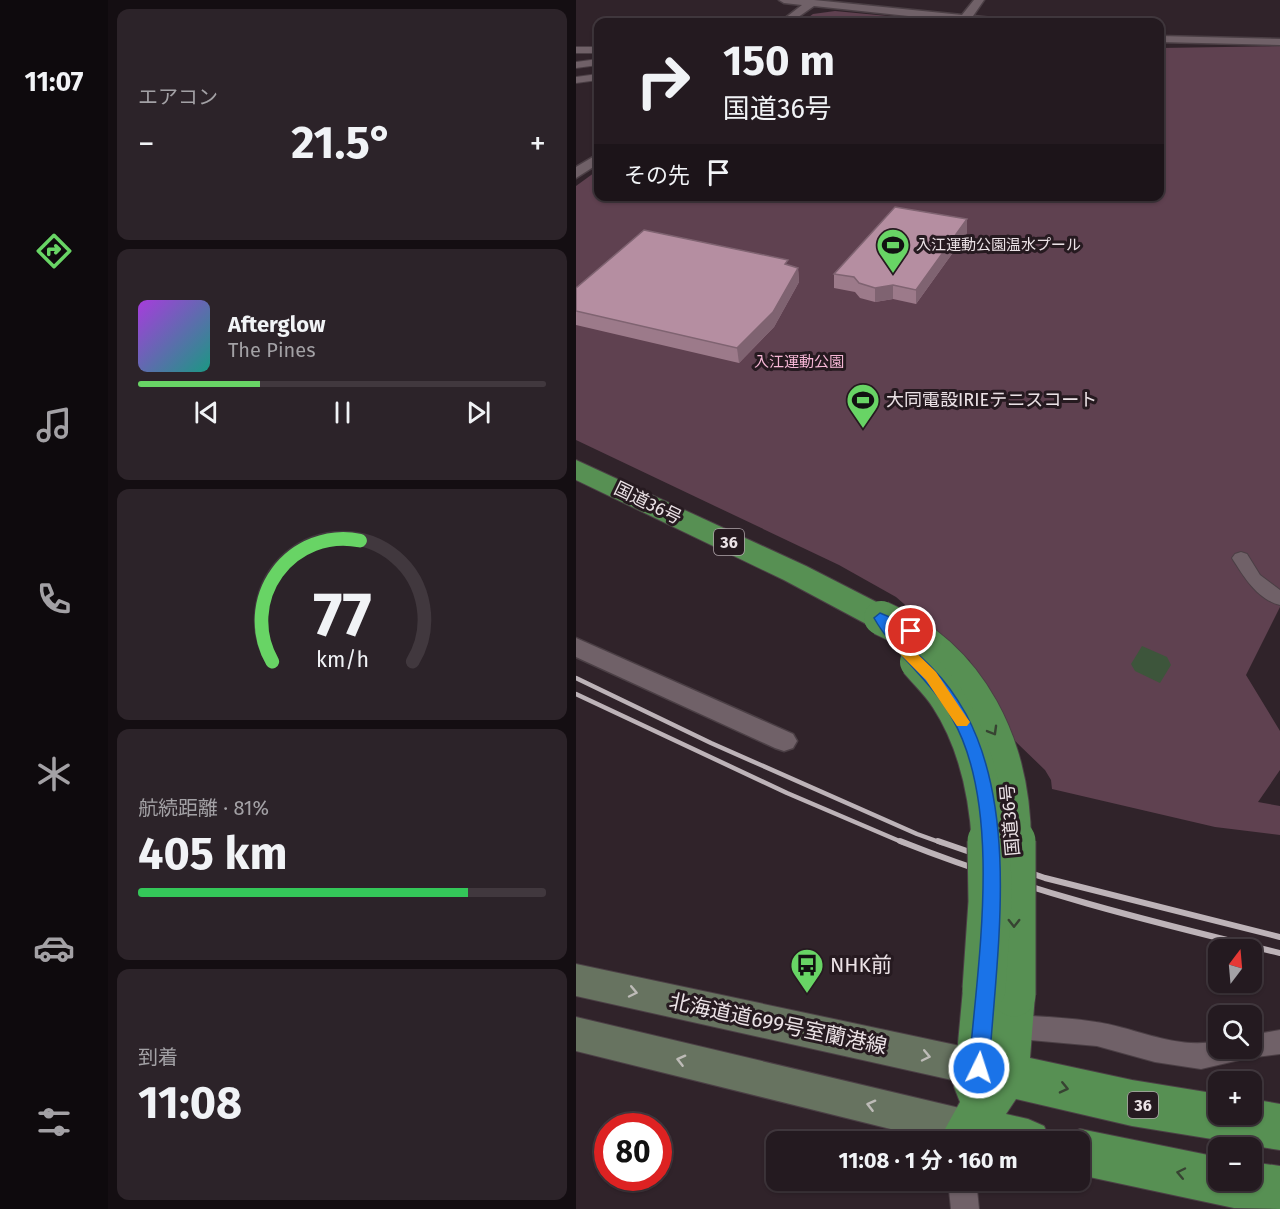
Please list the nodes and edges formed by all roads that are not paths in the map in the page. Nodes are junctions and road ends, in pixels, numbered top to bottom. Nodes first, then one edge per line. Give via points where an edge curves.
1 (784, 0) edge
2 (979, 0) edge
3 (812, 3) junction
4 (791, 18) edge
5 (955, 18) edge
6 (966, 18) edge
7 (1164, 39) edge
8 (1280, 42) edge
9 (576, 50) edge
10 (594, 50) edge
11 (594, 63) edge
12 (576, 65) edge
13 (594, 78) edge
14 (576, 80) edge
15 (594, 161) edge
16 (576, 174) edge
17 (576, 469) edge
18 (1241, 558) dead end
19 (1280, 599) edge
20 (576, 647) edge
21 (784, 741) dead end
22 (576, 980) edge
23 (998, 1008) junction
24 (576, 1034) edge
25 (1280, 1042) edge
26 (1262, 1045) edge
27 (1208, 1055) edge
28 (993, 1071) junction
29 (1280, 1127) edge
30 (952, 1131) edge
31 (969, 1131) edge
32 (1090, 1154) edge
33 (1280, 1190) edge
34 (963, 1191) edge
35 (965, 1209) edge

1 - 3 street
2 - 6 street
3 - 4 street
3 - 5 street
7 - 8 street
9 - 10 street
11 - 12 street
13 - 14 street
15 - 16 street
17 - 23 highway, 国道36号 / 36, bridge via 880,618 898,644 931,676 960,716 980,768 991,832
18 - 19 street via 1254,579
20 - 21 street
22 -> 28 main road, 北海道道699号室蘭港線
23 - 27 street via 1155,1050
23 - 28 highway, 国道36号 / 36
30 -> 24 main road
25 - 26 street
28 -> 29 highway, 36 via 1132,1103
28 - 31 highway
33 -> 32 highway
34 - 35 street

